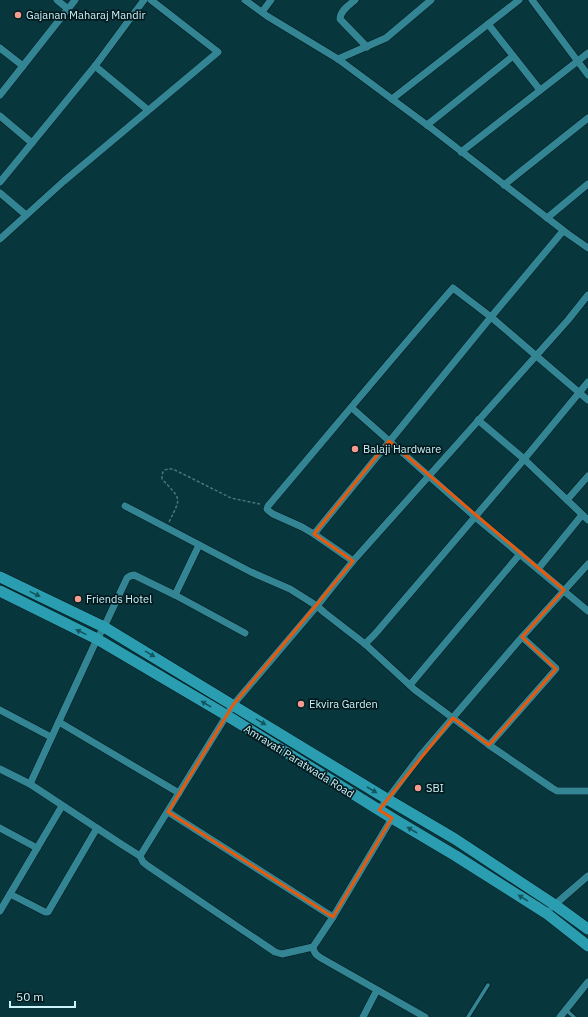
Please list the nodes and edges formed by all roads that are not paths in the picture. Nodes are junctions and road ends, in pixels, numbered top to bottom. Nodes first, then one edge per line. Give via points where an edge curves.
1 (57, 0) edge
2 (75, 0) edge
3 (144, 0) edge
4 (151, 0) edge
5 (245, 0) edge
6 (271, 0) edge
7 (355, 0) edge
8 (431, 0) edge
9 (519, 0) edge
10 (532, 0) edge
11 (68, 8) junction
12 (262, 12) junction
13 (488, 24) junction
14 (367, 47) junction
15 (0, 48) edge
16 (588, 53) edge
17 (513, 56) junction
18 (338, 59) junction
19 (578, 61) junction
20 (23, 66) junction
21 (94, 66) junction
22 (588, 75) edge
23 (540, 90) junction
24 (0, 95) edge
25 (392, 99) junction
26 (148, 110) junction
27 (0, 116) edge
28 (588, 118) edge
29 (427, 125) junction
30 (32, 143) junction
31 (461, 152) junction
32 (0, 182) edge
33 (588, 184) edge
34 (504, 185) junction
35 (0, 193) edge
36 (26, 215) junction
37 (547, 218) junction
38 (563, 231) junction
39 (0, 239) edge
40 (588, 248) edge
41 (588, 295) edge
42 (491, 317) junction
43 (536, 355) junction
44 (588, 382) edge
45 (579, 392) junction
46 (588, 400) edge
47 (352, 408) junction
48 (478, 420) junction
49 (389, 441) junction
50 (524, 459) junction
51 (588, 476) edge
52 (429, 477) junction
53 (567, 500) junction
54 (125, 506) dead end
55 (475, 517) junction
56 (585, 518) edge
57 (314, 534) junction
58 (199, 545) junction
59 (520, 554) junction
60 (353, 561) junction
61 (588, 564) edge
62 (538, 569) junction
63 (0, 577) edge
64 (564, 590) junction
65 (0, 591) edge
66 (175, 595) junction
67 (318, 606) junction
68 (588, 611) edge
69 (104, 626) junction
70 (245, 633) dead end
71 (522, 637) junction
72 (97, 639) junction
73 (365, 644) junction
74 (410, 686) junction
75 (233, 705) junction
76 (0, 710) edge
77 (226, 715) junction
78 (453, 718) junction
79 (58, 722) junction
80 (52, 737) junction
81 (489, 745) junction
82 (0, 769) edge
83 (30, 784) junction
84 (588, 791) edge
85 (179, 793) junction
86 (387, 799) junction
87 (62, 806) junction
88 (379, 810) junction
89 (168, 812) junction
90 (392, 818) junction
91 (0, 828) edge
92 (97, 828) junction
93 (37, 848) junction
94 (140, 856) junction
95 (588, 876) edge
96 (10, 894) junction
97 (555, 905) junction
98 (0, 911) edge
99 (546, 913) junction
100 (333, 916) junction
101 (588, 929) edge
102 (588, 946) edge
103 (313, 947) junction
104 (588, 982) edge
105 (488, 985) dead end
106 (377, 990) junction
107 (566, 1010) junction
108 (363, 1017) edge
109 (425, 1017) edge
110 (468, 1017) edge
111 (560, 1017) edge
112 (574, 1017) edge

1 - 11 street
2 - 11 street
3 - 21 street
4 - 26 street via 218,52
5 - 12 street
6 - 12 street
7 - 14 street via 340,19
8 - 14 street via 386,38
9 - 13 street
10 - 19 street
11 - 20 street
12 - 18 street
13 - 17 street
13 - 25 street
14 - 18 street
15 - 20 street
16 - 19 street
17 - 23 street
17 - 29 street
18 - 25 street
19 - 22 street
19 - 23 street
20 - 24 street
21 - 26 street
21 - 30 street
23 - 31 street
25 - 29 street
26 - 36 street
27 - 30 street
28 - 34 street
29 - 31 street
30 - 32 street
31 - 34 street
33 - 37 street
34 - 37 street
35 - 36 street
36 - 39 street
37 - 38 street
38 - 40 street
38 - 42 street
41 - 43 street
42 - 43 street
42 - 47 street via 453,288
42 - 49 street
43 - 45 street
43 - 48 street
44 - 45 street
45 - 46 street
45 - 50 street
47 - 49 street
47 - 57 street via 268,506 273,514
48 - 50 street
48 - 52 street
49 - 52 street
49 - 57 street
50 - 53 street
50 - 55 street
51 - 53 street
52 - 55 street
52 - 60 street
53 - 56 street
54 - 58 street
55 - 59 street
55 - 73 street
56 - 62 street
57 - 60 street
58 - 66 street
58 - 67 street via 290,589
59 - 62 street
59 - 74 street
60 - 67 street
61 - 64 street
62 - 64 street
63 -> 69 main road, Amravati Paratwada Road
64 - 68 street
64 - 71 street
72 -> 65 main road, Amravati Paratwada Road
66 - 69 street via 134,575 130,576
66 - 70 street
67 - 73 street
67 - 75 street
69 - 72 street
69 -> 75 main road, Amravati Paratwada Road
71 - 78 street
71 - 81 street via 556,669
77 -> 72 main road, Amravati Paratwada Road
72 - 79 street
73 - 74 street
74 - 78 street
75 - 77 street
75 -> 86 main road, Amravati Paratwada Road
76 - 80 street
77 - 85 street
77 - 88 main road, Amravati Paratwada Road
78 - 81 street
78 - 86 street
79 - 80 street
79 - 85 street
80 - 83 street
81 - 84 street via 557,791
82 - 83 street
83 - 87 street
85 - 89 street
86 - 88 street
86 - 97 main road, Amravati Paratwada Road via 455,838
87 - 92 street
87 - 93 street
88 - 90 main road, Amravati Paratwada Road
89 - 94 street
89 - 100 street
99 -> 90 main road, Amravati Paratwada Road
90 - 100 street
91 - 93 street
92 - 94 street
92 - 96 street via 48,912
93 - 96 street
94 - 103 street via 148,866 275,952 282,954
95 - 97 street
96 - 98 street
97 - 99 street
97 - 101 main road, Amravati Paratwada Road
99 - 102 main road, Amravati Paratwada Road
100 - 103 street
103 - 106 street via 317,956
104 - 107 street
105 - 110 lane
106 - 108 street
106 - 109 street
107 - 111 street
107 - 112 lane

